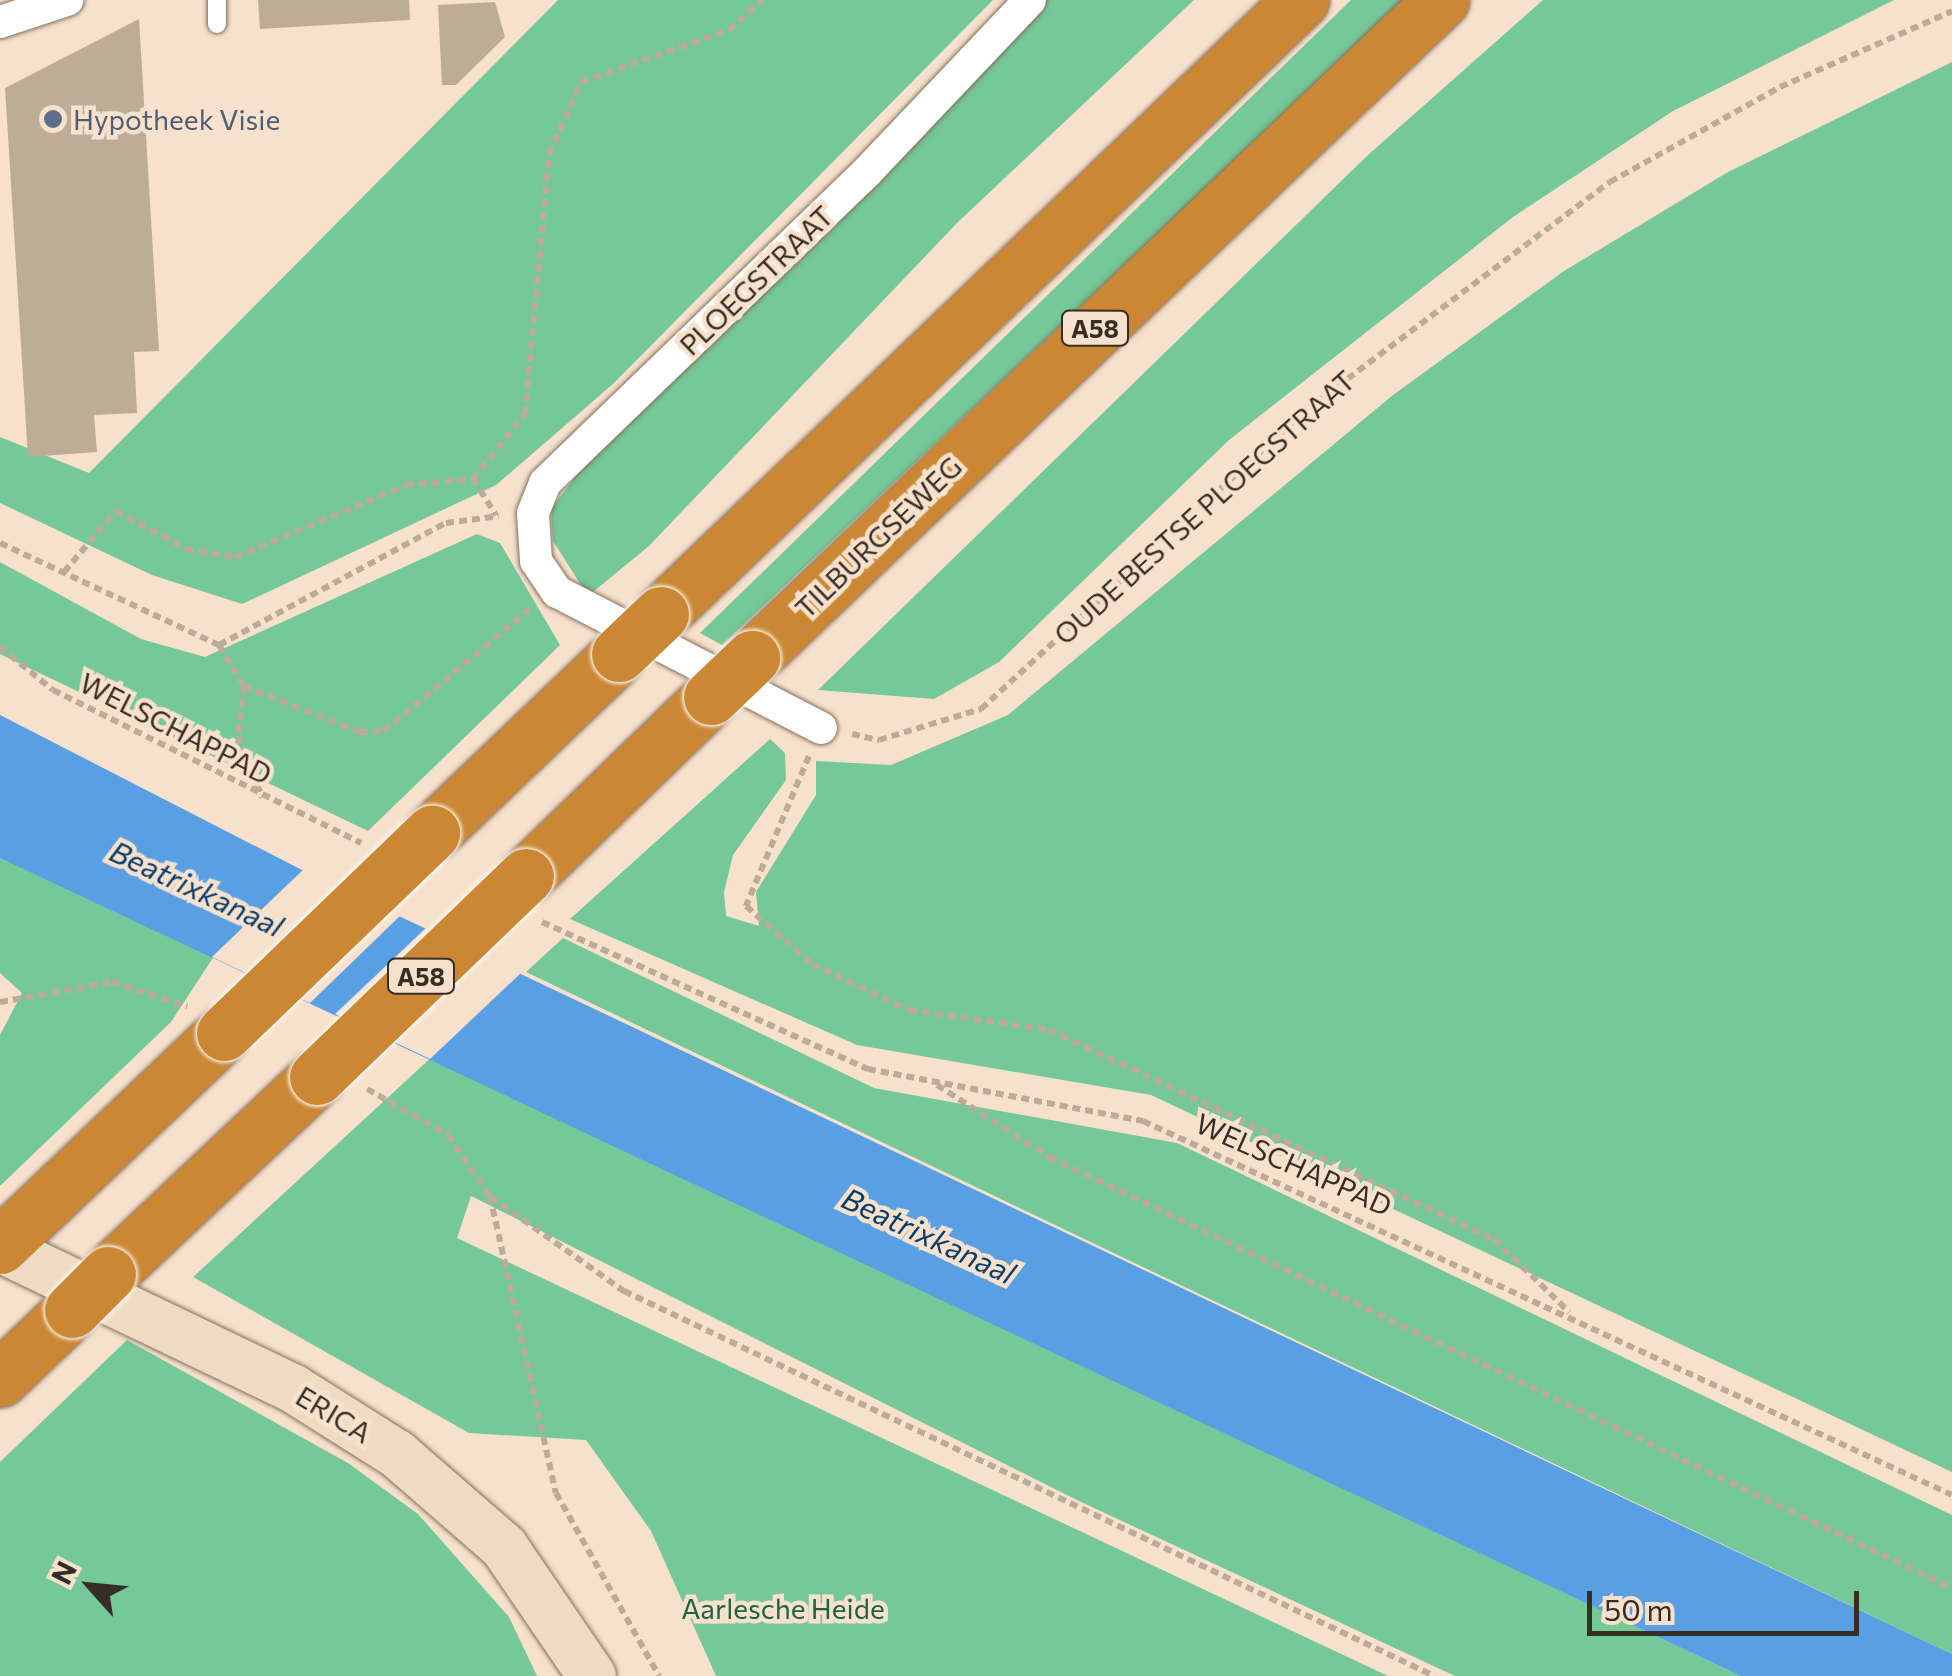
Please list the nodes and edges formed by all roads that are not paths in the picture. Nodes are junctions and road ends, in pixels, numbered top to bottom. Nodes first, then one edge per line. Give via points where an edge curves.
1 (67, 0) edge
2 (217, 0) edge
3 (1030, 0) edge
4 (1301, 0) edge
5 (1441, 0) edge
6 (0, 22) edge
7 (217, 24) dead end
8 (820, 728) road end
9 (5, 1242) edge
10 (0, 1379) edge
11 (592, 1676) edge

1 - 6 street
2 - 7 lane
3 - 8 street, PLOEGSTRAAT via 866,173 546,484 531,528 543,588
4 - 9 highway, bridge
5 - 10 highway, TILBURGSEWEG / A58, bridge
9 - 11 main road, ERICA via 294,1390 397,1454 504,1547

